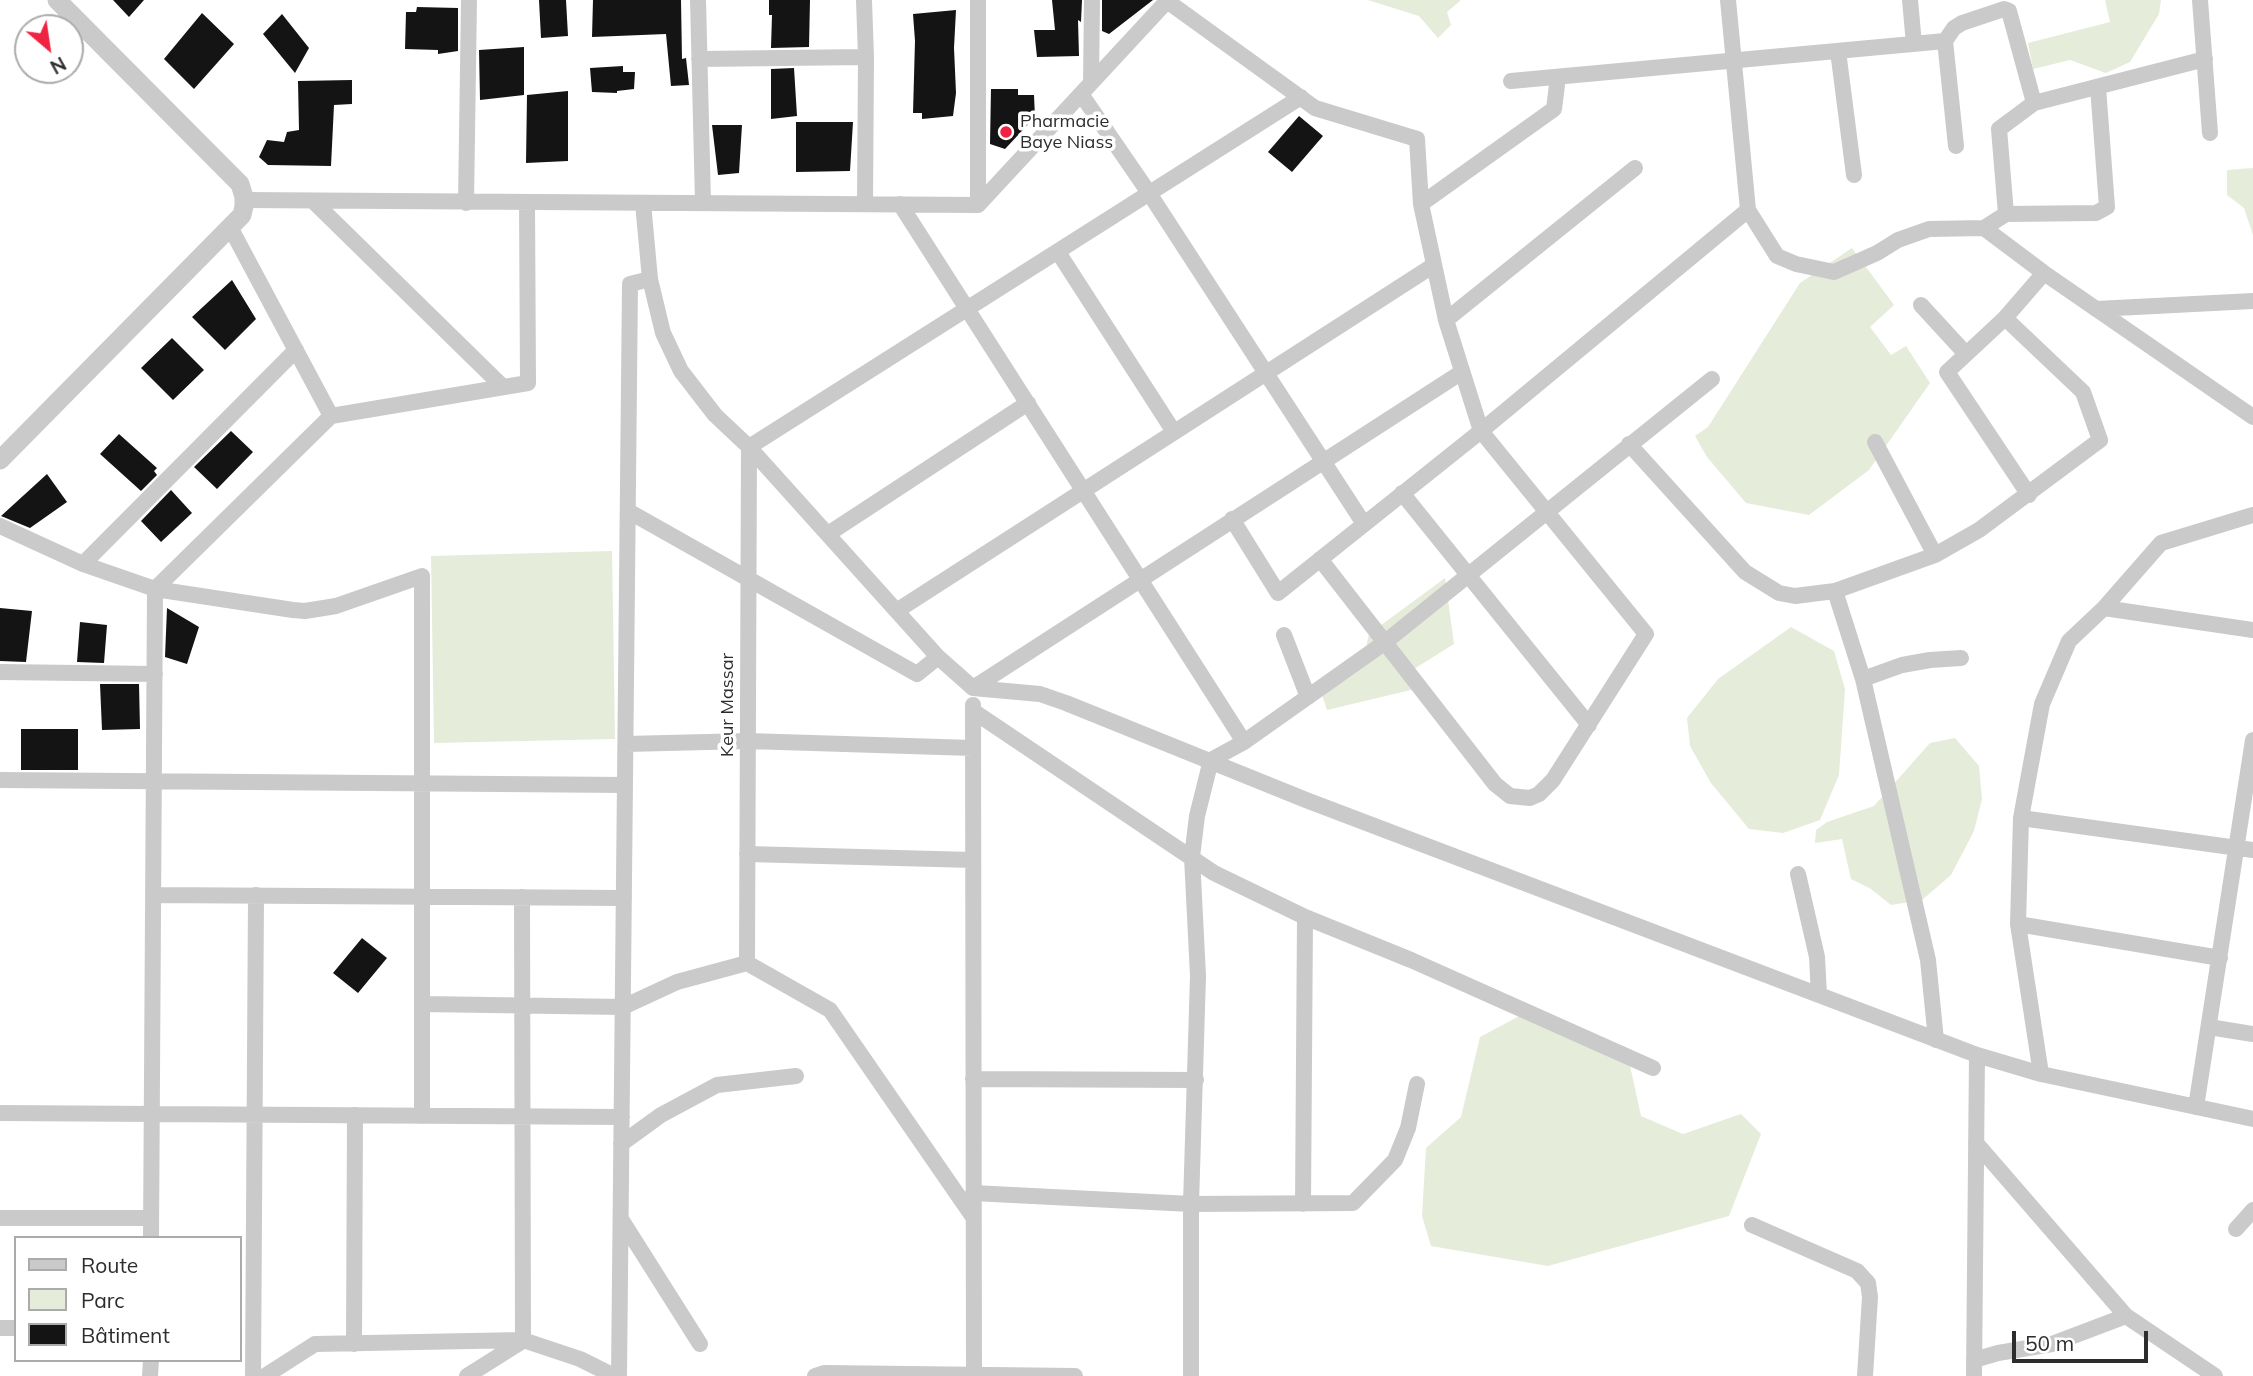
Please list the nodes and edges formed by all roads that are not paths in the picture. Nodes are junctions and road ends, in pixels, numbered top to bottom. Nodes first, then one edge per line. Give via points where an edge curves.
1 (57, 0) edge
2 (469, 0) edge
3 (698, 0) edge
4 (864, 0) edge
5 (978, 0) edge
6 (1092, 0) edge
7 (1167, 0) edge
8 (1728, 0) edge
9 (1910, 0) edge
10 (2200, 0) edge
11 (1945, 41) junction
12 (1914, 44) junction
13 (1839, 51) junction
14 (866, 57) junction
15 (699, 59) junction
16 (2205, 59) junction
17 (1734, 61) junction
18 (1558, 77) junction
19 (1511, 81) dead end
20 (2098, 86) junction
21 (1086, 88) junction
22 (1301, 97) junction
23 (2034, 103) junction
24 (2210, 133) dead end
25 (1956, 146) dead end
26 (1636, 168) dead end
27 (1854, 175) dead end
28 (1149, 193) junction
29 (244, 200) junction
30 (313, 201) junction
31 (527, 202) junction
32 (703, 202) junction
33 (466, 203) junction
34 (643, 203) junction
35 (865, 204) junction
36 (900, 204) junction
37 (1421, 204) junction
38 (978, 205) junction
39 (1748, 210) junction
40 (2006, 214) junction
41 (230, 227) junction
42 (1984, 228) junction
43 (1058, 252) junction
44 (1434, 265) junction
45 (2044, 272) junction
46 (650, 279) junction
47 (2253, 301) edge
48 (1921, 305) dead end
49 (967, 309) junction
50 (2096, 309) junction
51 (2006, 318) junction
52 (1446, 320) junction
53 (296, 350) junction
54 (1966, 354) junction
55 (1266, 372) junction
56 (1462, 372) junction
57 (1712, 379) dead end
58 (503, 387) junction
59 (1028, 404) junction
60 (331, 416) junction
61 (2253, 417) edge
62 (1481, 431) junction
63 (1174, 432) junction
64 (1875, 442) dead end
65 (1629, 444) junction
66 (749, 447) junction
67 (0, 460) edge
68 (1323, 460) junction
69 (1083, 491) junction
70 (1402, 493) junction
71 (2029, 495) junction
72 (628, 511) junction
73 (1546, 512) junction
74 (2253, 515) edge
75 (1232, 519) junction
76 (1364, 524) junction
77 (0, 526) edge
78 (828, 534) junction
79 (1935, 555) junction
80 (1320, 559) junction
81 (83, 564) junction
82 (1468, 575) junction
83 (748, 579) junction
84 (1140, 579) junction
85 (155, 589) junction
86 (1835, 591) junction
87 (2104, 608) junction
88 (898, 611) junction
89 (2253, 630) edge
90 (1284, 635) dead end
91 (1384, 643) junction
92 (938, 657) junction
93 (1961, 658) dead end
94 (0, 672) edge
95 (155, 674) junction
96 (1863, 679) junction
97 (973, 688) junction
98 (1308, 697) junction
99 (973, 711) junction
100 (1588, 725) junction
101 (748, 741) junction
102 (1244, 742) junction
103 (2253, 743) edge
104 (626, 744) junction
105 (973, 748) junction
106 (1211, 761) junction
107 (0, 780) edge
108 (154, 781) junction
109 (422, 784) junction
110 (625, 785) junction
111 (2021, 818) junction
112 (2245, 849) edge
113 (747, 854) junction
114 (1192, 857) junction
115 (973, 860) junction
116 (1798, 874) dead end
117 (153, 895) junction
118 (256, 895) junction
119 (422, 896) junction
120 (522, 897) junction
121 (624, 898) junction
122 (1305, 917) junction
123 (2018, 924) junction
124 (2220, 958) junction
125 (747, 963) junction
126 (1819, 995) junction
127 (422, 1004) junction
128 (522, 1007) junction
129 (623, 1007) junction
130 (2209, 1027) junction
131 (2253, 1034) edge
132 (1936, 1040) junction
133 (1977, 1055) junction
134 (1653, 1068) dead end
135 (2041, 1074) junction
136 (796, 1076) dead end
137 (973, 1079) junction
138 (1196, 1080) junction
139 (1417, 1084) dead end
140 (2196, 1107) junction
141 (0, 1113) edge
142 (152, 1114) junction
143 (254, 1114) junction
144 (355, 1115) junction
145 (422, 1116) junction
146 (522, 1116) junction
147 (622, 1117) junction
148 (2253, 1119) edge
149 (1976, 1143) junction
150 (621, 1144) junction
151 (973, 1193) junction
152 (1191, 1204) junction
153 (1303, 1204) junction
154 (2253, 1210) edge
155 (973, 1217) junction
156 (0, 1218) edge
157 (151, 1218) junction
158 (621, 1219) junction
159 (1752, 1224) dead end
160 (2236, 1229) dead end
161 (151, 1236) edge
162 (2126, 1316) junction
163 (523, 1340) junction
164 (354, 1344) junction
165 (701, 1344) dead end
166 (1974, 1368) edge
167 (852, 1375) edge
168 (253, 1376) edge
169 (265, 1376) edge
170 (467, 1376) edge
171 (617, 1376) edge
172 (815, 1376) edge
173 (974, 1376) edge
174 (1075, 1376) edge
175 (1191, 1376) edge
176 (1865, 1376) edge
177 (2216, 1376) edge

1 - 29 street via 240,184
2 - 33 street
3 - 15 street
4 - 14 street
5 - 38 street
6 - 21 street
7 - 21 street
7 - 22 street
8 - 17 street
9 - 12 street
10 - 16 street
11 - 12 street
11 - 23 street via 1954,28 1968,20 2009,11
11 - 25 street
12 - 13 street
13 - 17 street
13 - 27 street
14 - 15 street
14 - 35 street
15 - 32 street
16 - 20 street
16 - 24 street
17 - 18 street
17 - 39 street
18 - 19 street
18 - 37 street via 1554,109
20 - 23 street
20 - 40 street via 2107,207 2096,213
21 - 28 street
21 - 38 street
22 - 28 street
22 - 37 street via 1315,108 1417,139
23 - 40 street via 1999,129
26 - 52 street
28 - 43 street
28 - 55 street
29 - 30 street
29 - 41 street via 242,215
30 - 33 street
30 - 58 street
31 - 33 street
31 - 34 street
31 - 58 street via 528,383
32 - 34 street
32 - 35 street
34 - 46 street
35 - 36 street
36 - 38 street
36 - 49 street
37 - 44 street
39 - 42 street via 1777,256 1834,272 1929,229
39 - 62 street
40 - 42 street
41 - 53 street
41 - 67 street
42 - 45 street
43 - 49 street
43 - 63 street
44 - 52 street
44 - 55 street
45 - 50 street
45 - 51 street
46 - 66 street via 663,333 681,371 715,415
46 - 72 street via 630,284
47 - 50 street
48 - 54 street
49 - 59 street
49 - 66 street
50 - 61 street
51 - 54 street
51 - 71 street via 2083,391 2100,440
52 - 56 street
53 - 60 street
53 - 81 street
54 - 71 street via 1947,372
55 - 63 street
55 - 68 street
56 - 62 street
56 - 68 street
57 - 65 street
58 - 60 street
59 - 69 street
59 - 78 street
60 - 85 street
62 - 70 street
62 - 73 street
63 - 69 street
64 - 79 street
65 - 73 street
65 - 86 street via 1745,572 1779,593 1795,596
66 - 78 street
66 - 83 street, Keur Massar
68 - 75 street
68 - 76 street
69 - 84 street
69 - 88 street
70 - 76 street
70 - 82 street
71 - 79 street
72 - 83 street
72 - 104 street
73 - 82 street
73 - 100 street via 1646,634
74 - 87 street via 2161,543
75 - 80 street via 1278,593
75 - 84 street
76 - 80 street
77 - 81 street
78 - 88 street
79 - 86 street
80 - 91 street
81 - 85 street
82 - 91 street
82 - 100 street
83 - 92 street via 917,674
83 - 101 street, Keur Massar
84 - 97 street
84 - 102 street
85 - 95 street
85 - 109 street via 304,611 345,604 422,576
86 - 96 street
87 - 89 street
87 - 111 street via 2069,641 2042,704
88 - 92 street
90 - 98 street
91 - 98 street
91 - 100 street via 1495,784 1510,796 1530,799 1539,794
92 - 97 street
93 - 96 street via 1902,665
94 - 95 street
95 - 108 street
96 - 132 street via 1928,960
97 - 99 street
97 - 106 street via 1040,694
98 - 102 street
99 - 105 street
99 - 114 street
101 - 104 street
101 - 105 street
101 - 113 street, Keur Massar
102 - 106 street
103 - 112 street
104 - 110 street
105 - 115 street
106 - 114 street
106 - 126 street
107 - 108 street
108 - 109 street
108 - 117 street
109 - 110 street
109 - 119 street
110 - 121 street
111 - 112 street
111 - 123 street
112 - 124 street
113 - 115 street
113 - 125 street, Keur Massar
114 - 122 street via 1214,873
114 - 138 street via 1198,976
115 - 137 street
116 - 126 street via 1817,957
117 - 118 street
117 - 142 street
118 - 119 street
118 - 143 street
119 - 120 street
119 - 127 street
120 - 121 street
120 - 128 street
121 - 129 street
122 - 134 street
122 - 153 street
123 - 124 street
123 - 135 street
124 - 130 street
125 - 129 street via 677,982
125 - 155 street via 831,1010
126 - 132 street
127 - 128 street
127 - 145 street
128 - 129 street
128 - 146 street
129 - 147 street
130 - 131 street
130 - 140 street
132 - 133 street
133 - 135 street
133 - 149 street
135 - 140 street
136 - 150 street via 717,1085 661,1115
137 - 138 street
137 - 151 street
138 - 152 street
139 - 153 street via 1408,1128 1395,1160 1353,1203
140 - 148 street
141 - 142 street
142 - 143 street
142 - 157 street
143 - 144 street
143 - 168 street
144 - 145 street
144 - 164 street
145 - 146 street
146 - 147 street
146 - 163 street
147 - 150 street
149 - 162 street
149 - 166 street
150 - 158 street
151 - 152 street
151 - 155 street
152 - 153 street
152 - 175 street
154 - 160 street
155 - 173 street
156 - 157 street
157 - 161 street
158 - 165 street
158 - 171 street
159 - 176 street via 1857,1271 1868,1283
162 - 166 street
162 - 177 street
163 - 164 street
163 - 170 street
163 - 171 street
164 - 169 street via 315,1345
167 - 172 street
167 - 173 street
173 - 174 street

